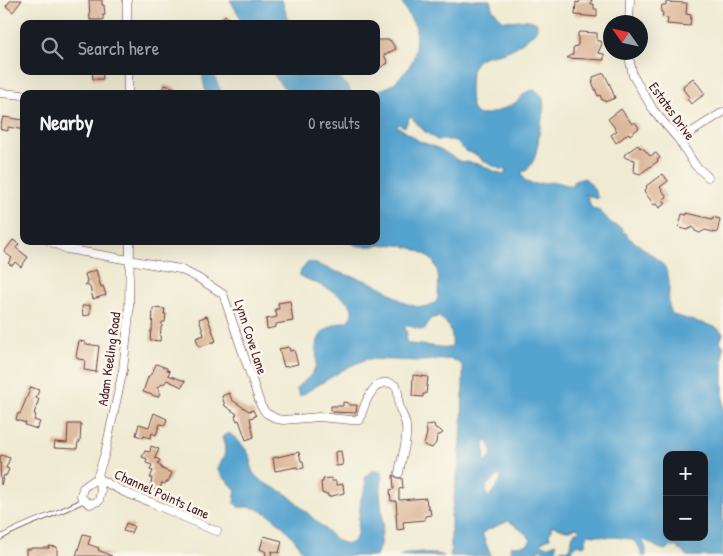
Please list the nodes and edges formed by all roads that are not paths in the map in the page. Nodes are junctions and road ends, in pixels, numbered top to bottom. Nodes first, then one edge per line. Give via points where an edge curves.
1 (127, 0) edge
2 (630, 0) edge
3 (629, 15) edge
4 (127, 20) edge
5 (630, 60) edge
6 (128, 75) edge
7 (128, 90) edge
8 (0, 93) edge
9 (20, 95) edge
10 (723, 112) edge
11 (679, 140) junction
12 (708, 177) dead end
13 (58, 245) edge
14 (130, 245) edge
15 (130, 260) junction
16 (399, 473) dead end
17 (97, 478) junction
18 (84, 500) junction
19 (217, 531) dead end
20 (0, 538) edge

1 - 4 street
2 - 3 street
5 - 11 street, Estates Drive via 633,76 654,111
6 - 7 street
8 - 9 street
10 - 11 street
11 - 12 street, Estates Drive via 695,166
13 - 15 street, Lynn Cove Lane
14 - 15 street, Adam Keeling Road
15 - 16 street, Lynn Cove Lane via 180,269 223,294 261,406 271,417 283,420 319,417 360,420 367,399 379,384 391,383 397,388 406,427
15 - 17 street, Adam Keeling Road via 123,370
17 - 18 street, Adam Keeling Road via 83,488 81,496
17 - 18 street, Adam Keeling Road via 101,490 99,501 90,504
17 - 19 street, Channel Points Lane
18 - 20 lane

